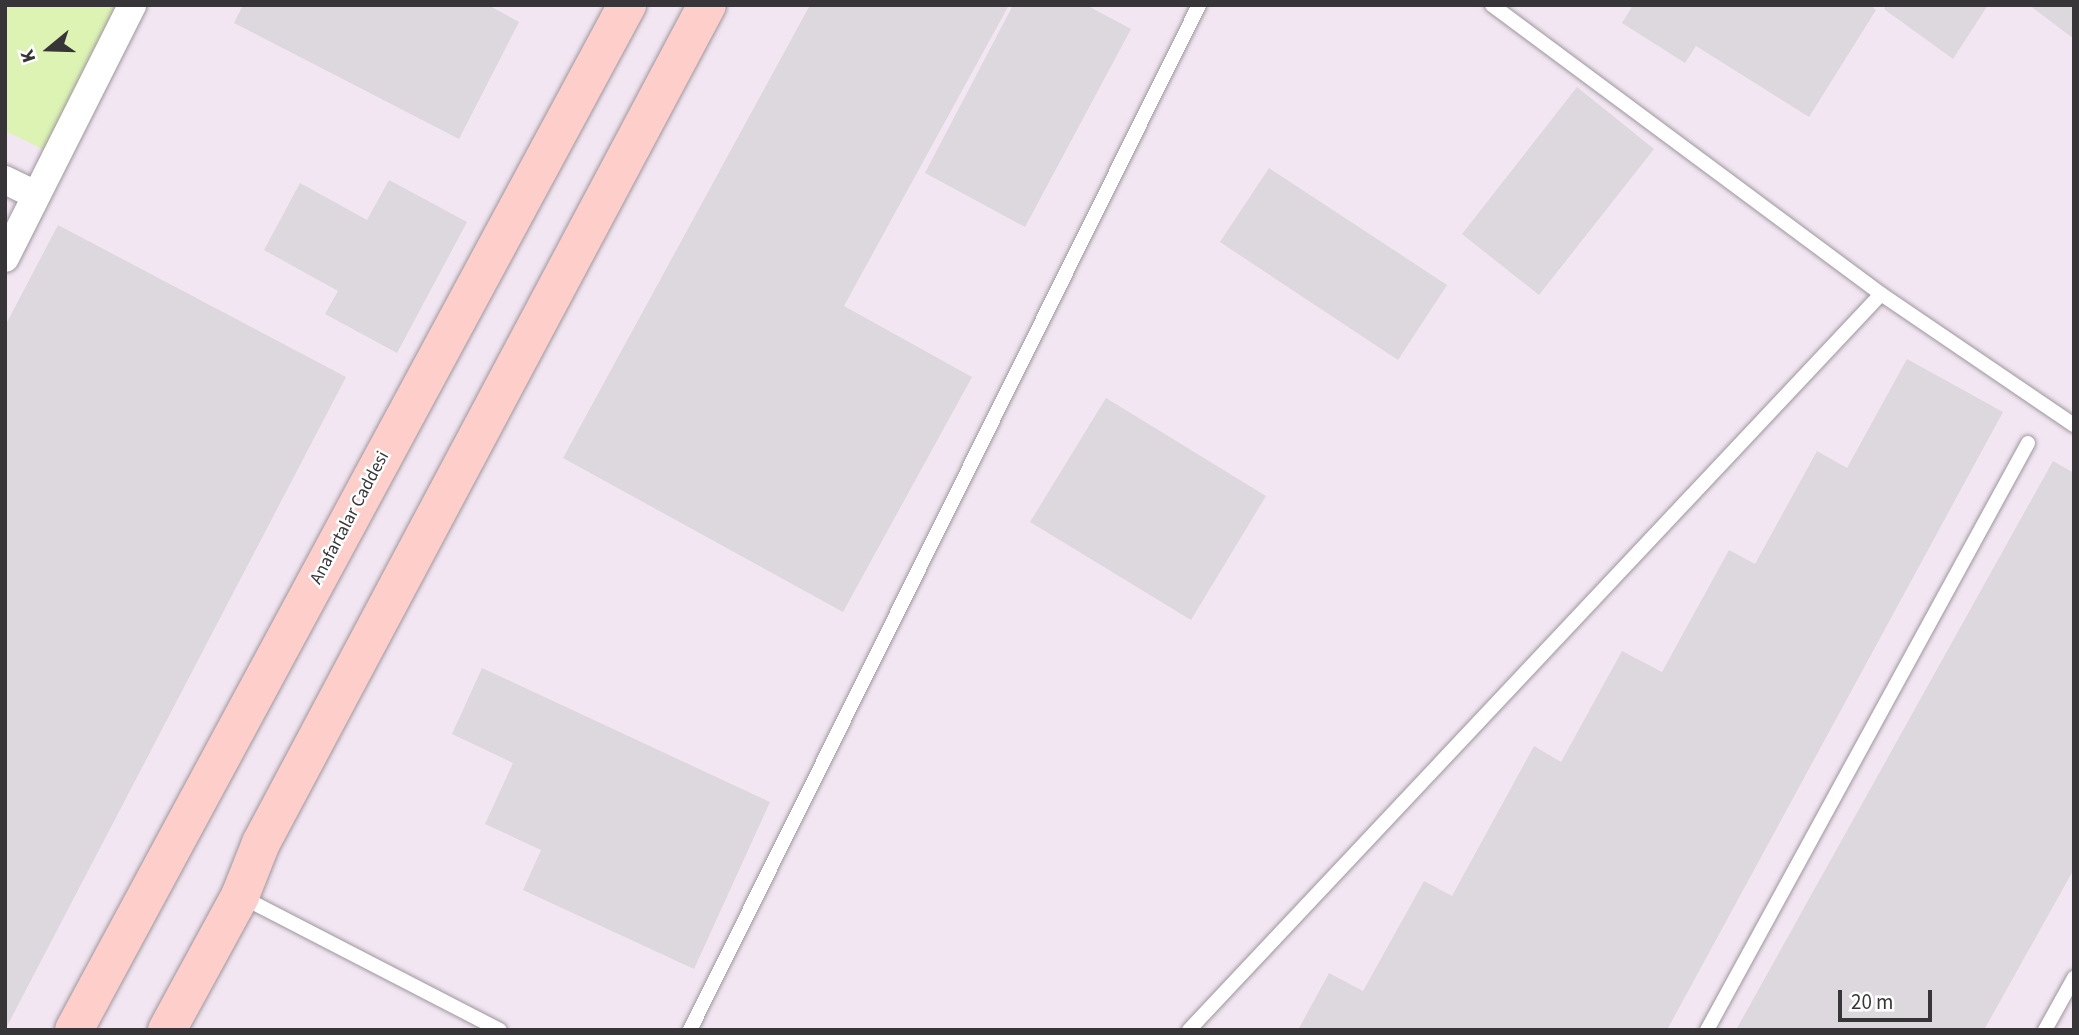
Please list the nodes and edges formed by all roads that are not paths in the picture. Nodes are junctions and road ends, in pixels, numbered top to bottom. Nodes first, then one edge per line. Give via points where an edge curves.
1 (132, 5) edge
2 (627, 5) edge
3 (707, 5) edge
4 (1199, 5) edge
5 (1492, 5) edge
6 (5, 180) edge
7 (36, 195) junction
8 (5, 258) edge
9 (1881, 294) junction
10 (2074, 425) edge
11 (2028, 443) dead end
12 (240, 896) junction
13 (2074, 978) edge
14 (74, 1030) edge
15 (167, 1030) edge
16 (500, 1030) edge
17 (690, 1030) edge
18 (1189, 1030) edge
19 (1707, 1030) edge
20 (2045, 1030) edge

1 - 7 street
2 - 14 main road, Anafartalar Caddesi
3 - 12 main road via 261,843
4 - 17 lane
5 - 9 lane
6 - 7 street
7 - 8 street
9 - 10 lane
9 - 18 lane
11 - 19 lane
12 - 15 main road
12 - 16 lane
13 - 20 lane

